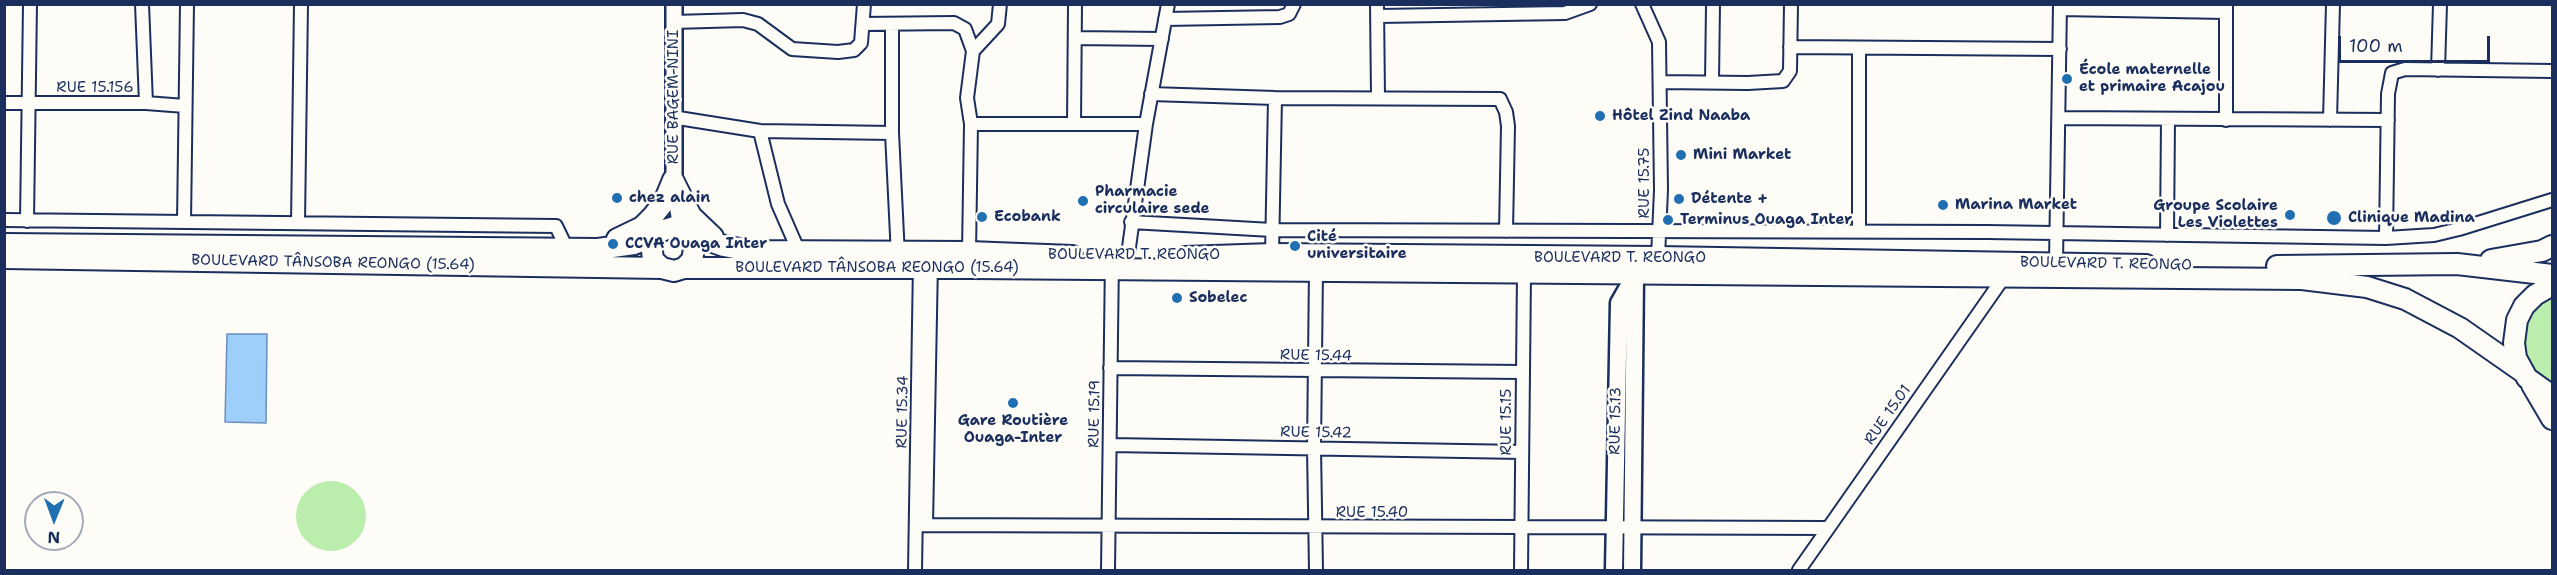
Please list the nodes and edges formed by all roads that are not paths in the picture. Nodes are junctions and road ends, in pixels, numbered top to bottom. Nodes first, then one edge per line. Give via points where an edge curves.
1 (30, 4) edge
2 (142, 4) edge
3 (187, 4) edge
4 (301, 4) edge
5 (674, 4) edge
6 (864, 4) edge
7 (1000, 4) edge
8 (1075, 4) edge
9 (1168, 4) edge
10 (1294, 4) edge
11 (1590, 4) edge
12 (1642, 4) edge
13 (1713, 4) edge
14 (1791, 4) edge
15 (2333, 4) edge
16 (2440, 4) edge
17 (2060, 7) edge
18 (2170, 8) edge
19 (2226, 8) edge
20 (1550, 9) edge
21 (1378, 10) edge
22 (1412, 10) edge
23 (1489, 10) edge
24 (1165, 19) junction
25 (674, 22) junction
26 (863, 24) junction
27 (892, 24) junction
28 (1075, 38) junction
29 (1162, 39) junction
30 (1790, 47) junction
31 (1859, 48) junction
32 (2060, 49) junction
33 (973, 51) junction
34 (2438, 70) junction
35 (2553, 71) edge
36 (1660, 82) junction
37 (1712, 82) junction
38 (1151, 94) junction
39 (1378, 97) junction
40 (1275, 98) junction
41 (4, 103) edge
42 (146, 103) junction
43 (27, 104) junction
44 (185, 106) junction
45 (672, 117) junction
46 (2060, 118) junction
47 (2168, 120) junction
48 (2226, 120) junction
49 (2330, 120) junction
50 (2388, 120) junction
51 (971, 124) junction
52 (1074, 124) junction
53 (1146, 124) junction
54 (760, 131) junction
55 (892, 133) junction
56 (674, 185) junction
57 (2553, 200) edge
58 (4, 220) edge
59 (27, 221) junction
60 (184, 222) junction
61 (1131, 222) junction
62 (298, 223) junction
63 (1272, 230) junction
64 (1660, 230) junction
65 (1506, 231) junction
66 (1859, 231) junction
67 (659, 232) junction
68 (687, 232) junction
69 (2057, 234) junction
70 (2167, 235) junction
71 (2386, 238) junction
72 (4, 244) edge
73 (724, 246) junction
74 (575, 249) junction
75 (2547, 249) edge
76 (799, 252) junction
77 (969, 252) junction
78 (1272, 254) junction
79 (1658, 257) junction
80 (4, 258) edge
81 (898, 261) junction
82 (926, 261) junction
83 (2056, 262) junction
84 (1119, 264) junction
85 (2457, 264) junction
86 (662, 268) junction
87 (684, 268) junction
88 (1316, 270) junction
89 (2529, 271) junction
90 (1524, 273) junction
91 (1635, 275) junction
92 (2553, 275) edge
93 (2004, 277) junction
94 (2553, 285) edge
95 (1110, 368) junction
96 (1316, 371) junction
97 (1521, 372) junction
98 (2525, 375) junction
99 (2553, 396) edge
100 (2553, 419) edge
101 (1110, 445) junction
102 (1314, 448) junction
103 (1522, 452) junction
104 (921, 525) junction
105 (1108, 527) junction
106 (1615, 527) junction
107 (1633, 527) junction
108 (1316, 528) junction
109 (1828, 528) junction
110 (1522, 529) junction
111 (915, 570) edge
112 (1108, 570) edge
113 (1316, 570) edge
114 (1521, 570) edge
115 (1614, 570) edge
116 (1632, 570) edge
117 (1799, 570) edge

1 - 43 street
2 - 42 street
3 - 44 street
4 - 62 street
5 - 25 street, RUE BAGEM-NINI
6 - 26 street
7 - 33 street via 998,24
8 - 28 street
9 - 24 street, RUE 15.19
10 - 24 street via 1288,14 1280,17
11 - 20 street via 1565,14
12 - 36 street, RUE 15.75 via 1659,42
13 - 37 street
14 - 30 street
15 - 49 street
16 - 34 street
17 - 18 street
17 - 32 street
18 - 19 street
19 - 48 street
20 - 23 street
21 - 22 street
21 - 39 street
22 - 23 street
24 - 29 street, RUE 15.19
25 - 26 street via 743,20 758,24 792,49 838,52 854,50 861,43
25 - 45 street, RUE BAGEM-NINI
26 - 27 street
27 - 33 street via 954,23 965,29
27 - 55 street
28 - 29 street
28 - 52 street
29 - 38 street, RUE 15.19
30 - 31 street
30 - 37 street via 1789,74 1783,81
31 - 32 street
31 - 66 street
32 - 46 street
33 - 51 street via 967,98
34 - 35 street
34 - 50 street via 2405,69 2392,73
36 - 37 street
36 - 64 street, RUE 15.75
38 - 40 street
38 - 53 street, RUE 15.19
39 - 40 street
39 - 65 street via 1500,99 1508,126
40 - 63 street
41 - 43 street, RUE 15.156
42 - 43 street, RUE 15.156
42 - 44 street, RUE 15.156
43 - 59 street
44 - 60 street
45 - 54 street
45 - 56 street, RUE BAGEM-NINI
46 - 47 street
46 - 69 street
47 - 48 street
47 - 70 street
48 - 49 street
49 - 50 street
50 - 71 street
51 - 52 street
51 - 77 street
52 - 53 street
53 - 61 street, RUE 15.19
54 - 55 street
54 - 76 street via 778,204
55 - 81 street
56 - 67 street
56 - 68 street via 679,216
56 - 73 highway via 691,216
56 - 74 highway via 642,226 613,241
57 - 71 street via 2459,230
58 - 59 street
59 - 60 street
60 - 62 street
61 - 63 street
61 - 84 street, RUE 15.19
62 - 74 street via 556,226
63 - 65 street
63 - 78 street
64 - 65 street
64 - 66 street
64 - 79 street, RUE 15.75
66 - 69 street
67 - 68 highway via 674,227
67 - 74 highway via 634,244
67 - 86 highway via 651,254
68 - 73 highway
68 - 87 highway via 695,244 694,255
69 - 70 street
69 - 83 street
70 - 71 street
72 - 74 highway
73 - 76 highway
75 - 85 highway
75 - 89 highway
76 - 81 highway
77 - 82 highway, BOULEVARD T. REONGO
77 - 84 highway, BOULEVARD T. REONGO
78 - 79 highway, BOULEVARD T. REONGO
78 - 84 highway, BOULEVARD T. REONGO
79 - 83 highway, BOULEVARD T. REONGO
79 - 91 main road, RUE 15.13
80 - 86 highway, BOULEVARD TÂNSOBA REONGO (15.64)
81 - 82 highway, BOULEVARD TÂNSOBA REONGO (15.64)
81 - 87 highway, BOULEVARD TÂNSOBA REONGO (15.64)
82 - 84 highway, BOULEVARD TÂNSOBA REONGO (15.64)
82 - 104 street, RUE 15.34
83 - 85 highway, BOULEVARD T. REONGO via 2243,266
84 - 88 highway, BOULEVARD TÂNSOBA REONGO (15.64)
84 - 95 street, RUE 15.19
85 - 89 highway, BOULEVARD T. REONGO
86 - 87 highway, BOULEVARD TÂNSOBA REONGO (15.64)
88 - 90 highway, BOULEVARD TÂNSOBA REONGO (15.64)
88 - 96 street
89 - 92 highway, BOULEVARD T. REONGO
90 - 91 highway, BOULEVARD TÂNSOBA REONGO (15.64)
90 - 97 street, RUE 15.15
91 - 93 highway, BOULEVARD TÂNSOBA REONGO (15.64)
91 - 106 main road, RUE 15.13 via 1619,303
91 - 107 main road, RUE 15.13
93 - 98 highway, BOULEVARD TÂNSOBA REONGO (15.64) via 2302,279 2367,287 2431,312 2484,343
93 - 109 street, RUE 15.01
94 - 98 highway via 2529,300 2517,320 2514,350
95 - 96 street, RUE 15.44
95 - 101 street, RUE 15.19
96 - 97 street, RUE 15.44
96 - 102 street
97 - 103 street, RUE 15.15
98 - 99 highway, BOULEVARD TÂNSOBA REONGO (15.64)
98 - 100 highway
101 - 102 street, RUE 15.42
101 - 105 street, RUE 15.19
102 - 103 street, RUE 15.42
102 - 108 street
103 - 110 street, RUE 15.15
104 - 105 street, RUE 15.40
104 - 111 street, RUE 15.34
105 - 108 street, RUE 15.40
105 - 112 street, RUE 15.19
106 - 107 street, RUE 15.40
106 - 110 street, RUE 15.40
106 - 115 main road, RUE 15.13
107 - 109 street, RUE 15.40
107 - 116 main road, RUE 15.13
108 - 110 street, RUE 15.40
108 - 113 street
109 - 117 street, RUE 15.01
110 - 114 street, RUE 15.15

